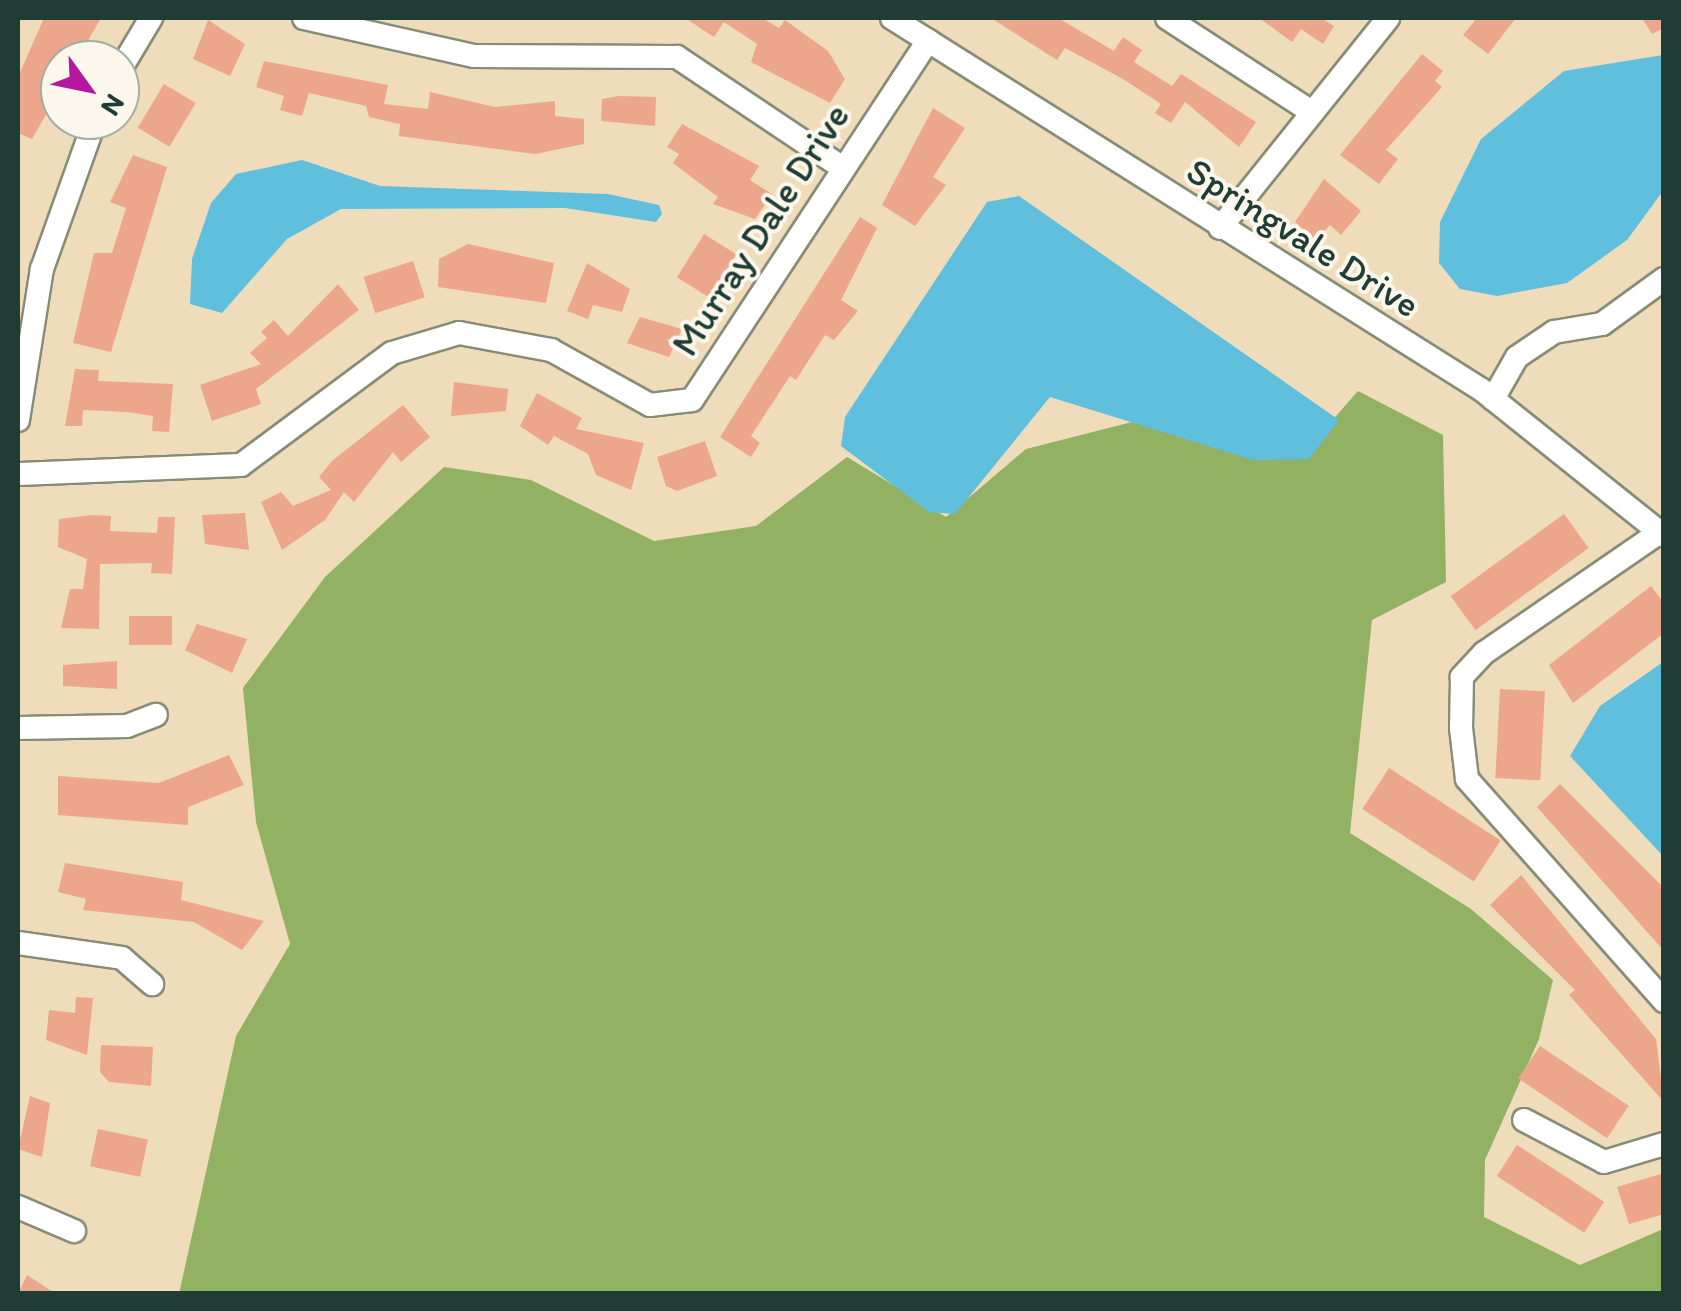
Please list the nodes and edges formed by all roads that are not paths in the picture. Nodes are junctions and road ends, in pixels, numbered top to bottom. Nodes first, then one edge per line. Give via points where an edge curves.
1 (150, 18) edge
2 (304, 18) edge
3 (892, 18) edge
4 (1167, 18) edge
5 (1388, 18) edge
6 (137, 40) edge
7 (928, 41) junction
8 (1312, 112) junction
9 (88, 140) edge
10 (843, 168) junction
11 (1220, 228) junction
12 (1664, 280) edge
13 (1493, 399) junction
14 (18, 420) edge
15 (18, 474) edge
16 (1662, 534) edge
17 (156, 715) dead end
18 (18, 728) edge
19 (18, 943) edge
20 (152, 984) dead end
21 (1664, 1001) edge
22 (1524, 1120) dead end
23 (1664, 1144) edge
24 (18, 1207) edge
25 (74, 1230) dead end

1 - 6 street
2 - 10 street via 474,56 677,57
3 - 7 street, Springvale Drive
4 - 8 street
5 - 8 street
7 - 10 street, Murray Dale Drive
7 - 11 street, Springvale Drive
8 - 11 street
9 - 14 street via 42,269
10 - 15 street, Murray Dale Drive via 692,400 650,404 551,350 459,333 392,353 241,464
11 - 13 street, Springvale Drive
12 - 13 street via 1602,324 1554,332 1517,357
13 - 16 street, Springvale Drive
16 - 21 street via 1484,653 1462,677 1461,728 1467,779
17 - 18 street via 127,726
19 - 20 street via 122,958
22 - 23 street via 1604,1162
24 - 25 street

